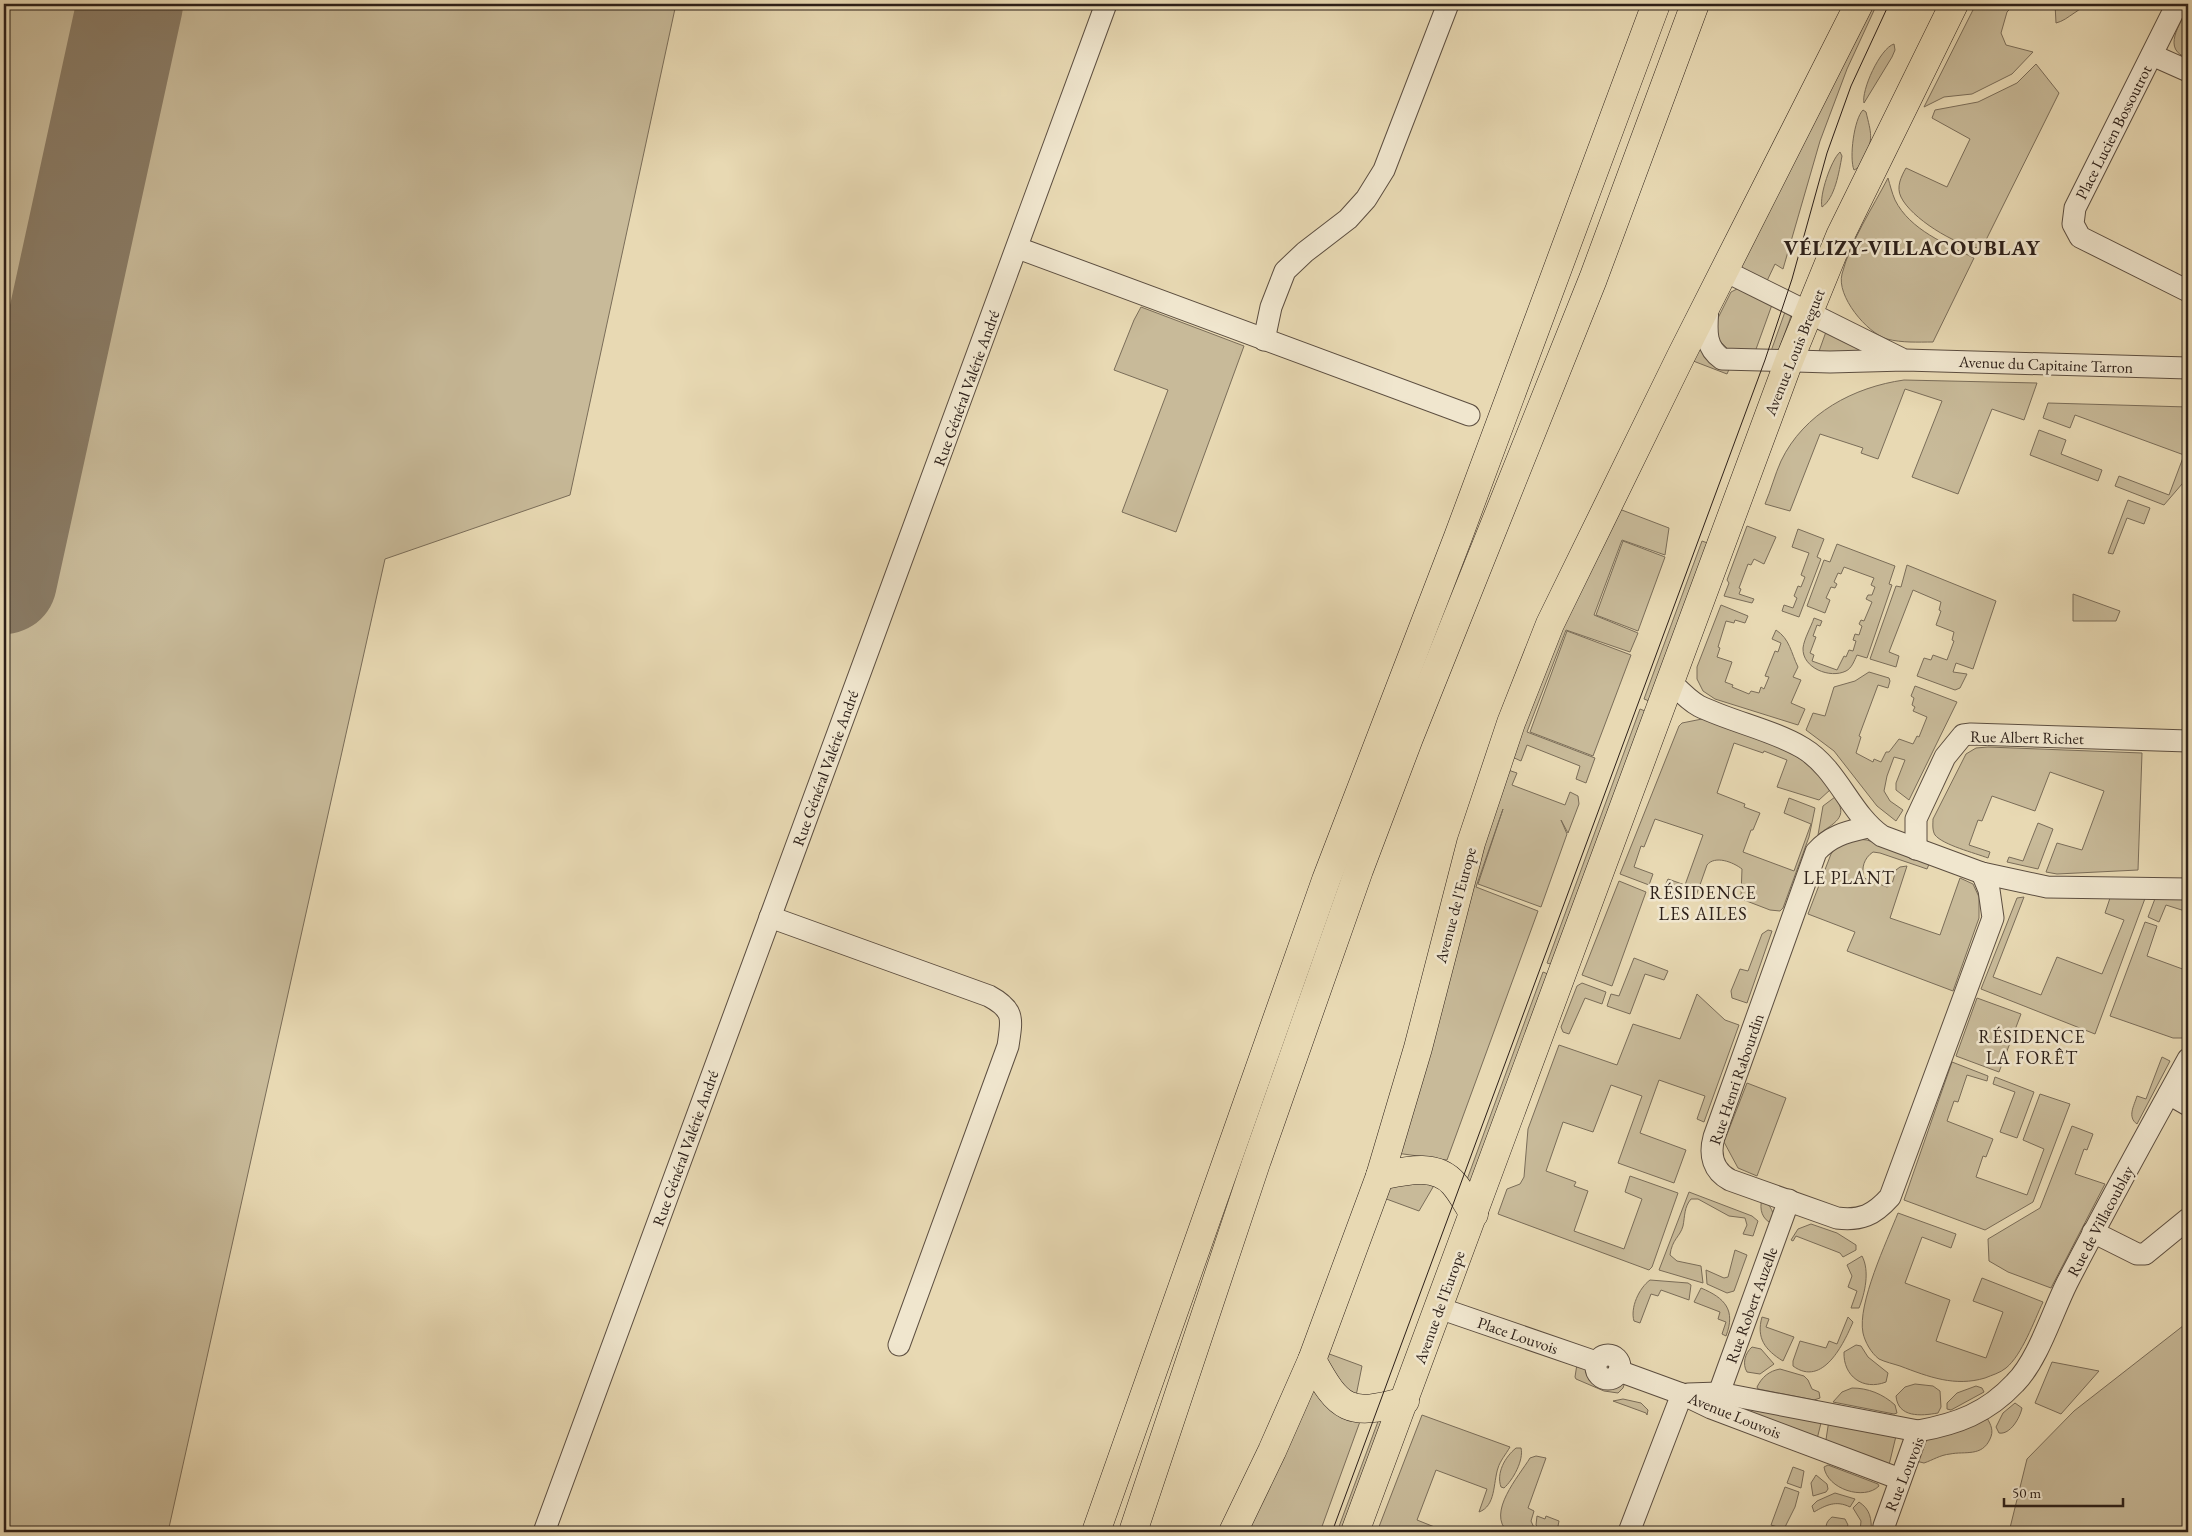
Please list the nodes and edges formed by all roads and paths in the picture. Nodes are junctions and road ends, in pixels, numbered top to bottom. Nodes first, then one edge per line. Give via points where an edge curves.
1 (1106, 4) edge
2 (1448, 4) edge
3 (1656, 4) edge
4 (1695, 4) edge
5 (1860, 4) edge
6 (1954, 4) edge
7 (2177, 4) edge
8 (2152, 55) junction
9 (2188, 72) edge
10 (1018, 248) junction
11 (1725, 271) junction
12 (2188, 291) edge
13 (1708, 306) junction
14 (1810, 314) junction
15 (1264, 340) junction
16 (1905, 360) junction
17 (1788, 361) junction
18 (2188, 368) edge
19 (1469, 415) dead end
20 (1670, 681) junction
21 (1659, 710) joint
22 (2188, 741) edge
23 (1868, 827) junction
24 (1916, 849) junction
25 (1982, 873) junction
26 (2188, 889) edge
27 (770, 916) junction
28 (2188, 1059) edge
29 (2169, 1094) junction
30 (2188, 1104) edge
31 (1380, 1176) junction
32 (1790, 1200) junction
33 (1474, 1214) junction
34 (2188, 1219) edge
35 (2093, 1232) junction
36 (1439, 1308) junction
37 (899, 1346) dead end
38 (1312, 1360) junction
39 (2014, 1384) joint
40 (1682, 1394) junction
41 (1405, 1400) junction
42 (1715, 1400) junction
43 (1918, 1431) junction
44 (1900, 1479) junction
45 (544, 1532) edge
46 (1096, 1532) edge
47 (1133, 1532) edge
48 (1233, 1532) edge
49 (1356, 1532) edge
50 (1629, 1532) edge
51 (1883, 1532) edge

1 - 10 street, Rue Général Valérie André
2 - 15 street via 1384,170 1366,199 1348,219 1285,270 1271,307
3 - 46 main road via 1458,537 1326,880
4 - 47 main road via 1593,279 1356,879 1259,1154
5 - 11 main road
6 - 14 main road, Avenue Louis Breguet via 1840,236
7 - 8 street, Place Lucien Bossoutrot
8 - 9 street, Place Lucien Bossoutrot
8 - 12 street, Place Lucien Bossoutrot via 2075,208 2074,224 2080,237
10 - 15 street
10 - 27 street, Rue Général Valérie André
11 - 13 main road
11 - 14 street, Avenue du Capitaine Tarron
13 - 17 street, Avenue du Capitaine Tarron via 1708,342 1722,359
13 - 31 main road, Avenue de l'Europe via 1544,638 1510,723 1471,843 1418,1048
14 - 16 street, Avenue du Capitaine Tarron
14 - 17 main road, Avenue Louis Breguet
15 - 19 street
16 - 17 street, Avenue du Capitaine Tarron
16 - 18 street, Avenue du Capitaine Tarron
17 - 20 main road, Avenue Louis Breguet
20 - 21 main road, Avenue Louis Breguet
20 - 23 street via 1700,706 1804,749 1838,785
21 - 33 main road, Avenue de l'Europe
22 - 24 street, Rue Albert Richet via 1963,735 1945,757 1916,819
23 - 24 street
23 - 32 street, Rue Henri Rabourdin via 1840,833 1816,852 1711,1147 1714,1164 1723,1176
24 - 25 street
25 - 26 street via 2047,887
25 - 32 street, Rue Henri Rabourdin via 1989,890 1992,918 1890,1198 1881,1207 1854,1220 1837,1218
27 - 37 street via 989,996 1005,1004 1012,1021 1008,1046
27 - 45 street, Rue Général Valérie André
28 - 29 street, Rue de Villacoublay
29 - 30 street
29 - 35 street, Rue de Villacoublay
31 - 33 main road via 1422,1169 1445,1176 1454,1183
31 - 38 main road, Avenue de l'Europe
32 - 42 street, Rue Robert Auzelle
33 - 36 main road, Avenue de l'Europe
34 - 35 street via 2146,1254 2138,1254
35 - 39 street, Rue de Villacoublay via 2031,1360
36 - 40 street, Place Louvois via 1596,1362 1602,1356 1610,1355 1619,1363 1619,1372
36 - 41 main road, Avenue de l'Europe
38 - 41 main road via 1336,1399 1346,1404 1371,1410
38 - 48 main road, Avenue de l'Europe
39 - 43 street, Rue Louvois via 1967,1418
40 - 42 street, Avenue Louvois
40 - 50 street
41 - 49 main road, Avenue de l'Europe
42 - 43 street, Avenue Louvois
42 - 44 street, Avenue Louvois
43 - 44 street, Rue Louvois
44 - 51 street, Rue Louvois

